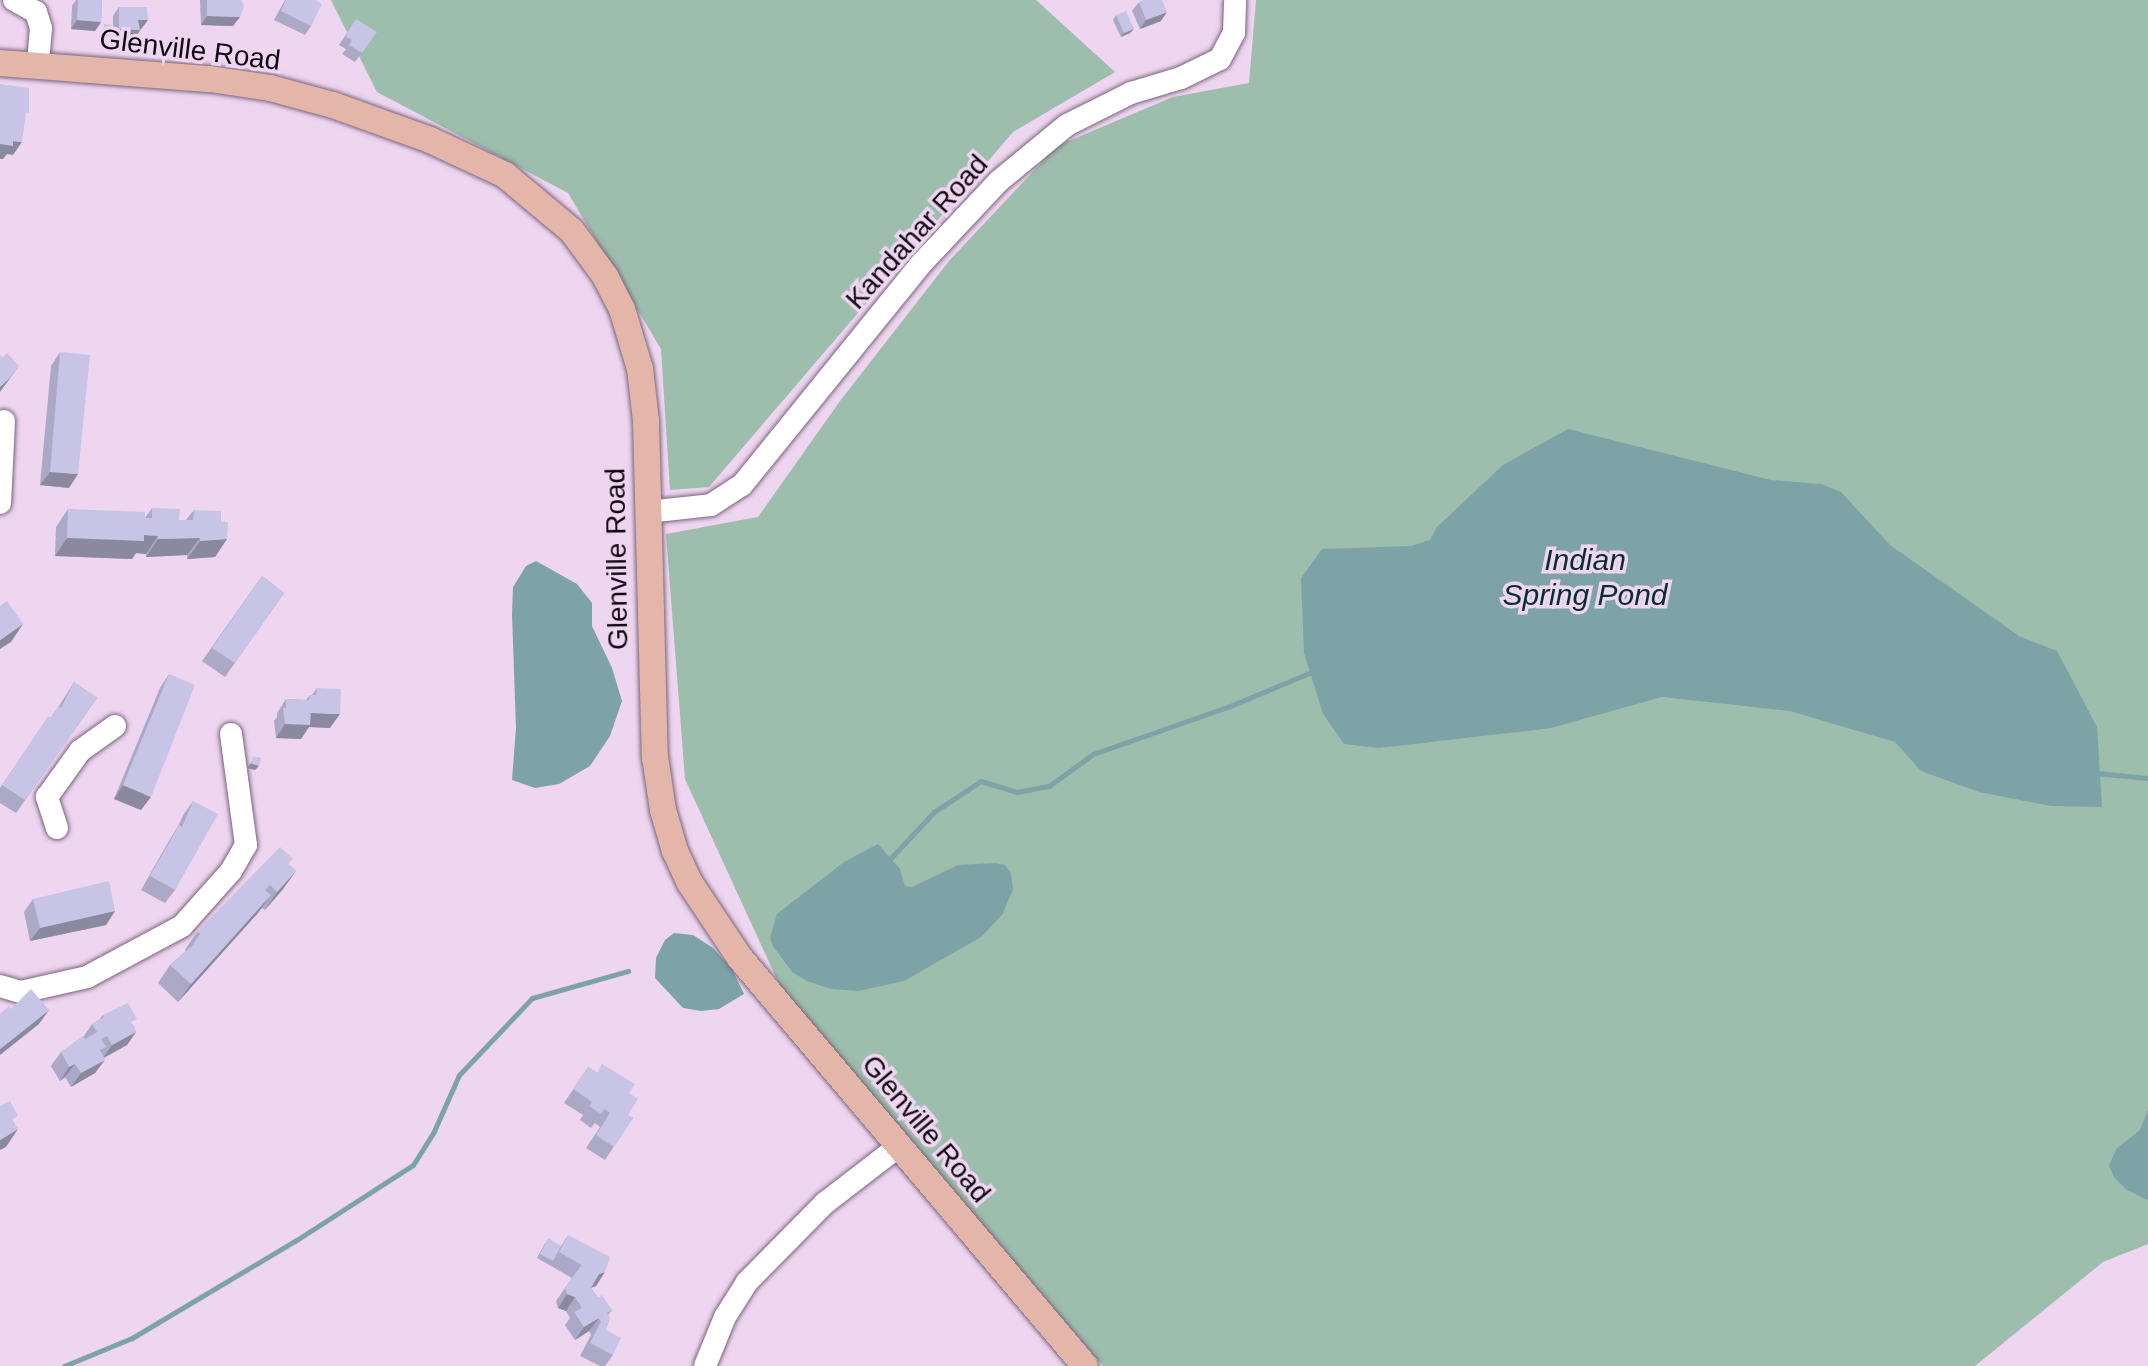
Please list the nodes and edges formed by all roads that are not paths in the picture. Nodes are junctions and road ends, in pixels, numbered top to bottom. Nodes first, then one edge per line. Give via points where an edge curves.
1 (14, 0) edge
2 (1235, 2) dead end
3 (0, 63) edge
4 (38, 66) junction
5 (4, 421) dead end
6 (0, 503) edge
7 (647, 512) junction
8 (115, 726) dead end
9 (231, 734) dead end
10 (57, 828) dead end
11 (0, 986) edge
12 (899, 1146) junction
13 (705, 1366) edge
14 (1085, 1366) edge

1 - 4 street via 36,12 41,28
2 - 7 street, Kandahar Road via 1234,33 1220,59 1131,93 1067,125 999,181 920,265 742,485 711,505
3 - 4 main road, Glenville Road
4 - 7 main road, Glenville Road via 270,88 430,140 529,192 588,251 622,309 640,369
5 - 6 street
7 - 12 main road, Glenville Road via 655,757 675,851 740,958
8 - 10 street via 80,751 47,797
9 - 11 street via 246,845 231,871 182,926 87,977 21,992
12 - 13 street via 825,1203 747,1282 725,1317
12 - 14 main road, Glenville Road

